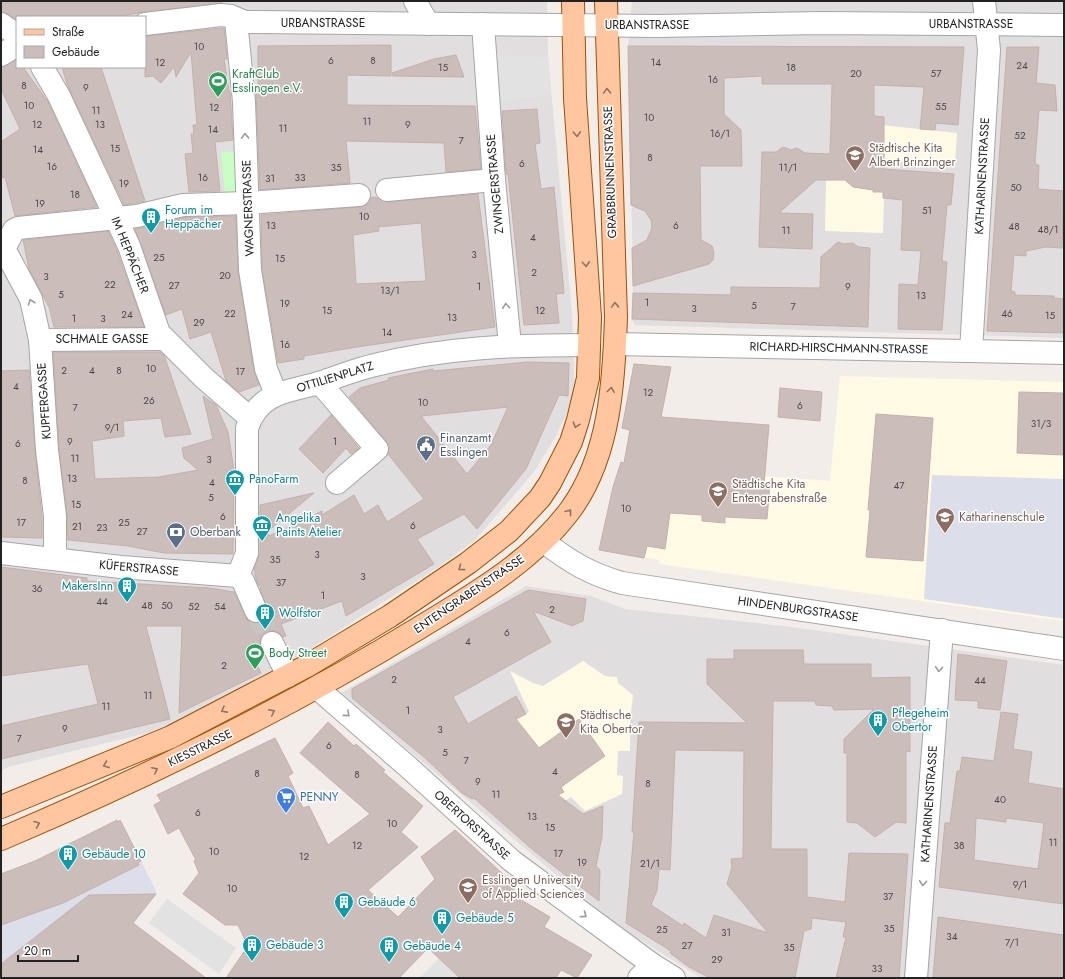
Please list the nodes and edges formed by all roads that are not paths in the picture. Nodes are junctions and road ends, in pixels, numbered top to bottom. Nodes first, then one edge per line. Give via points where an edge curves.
1 (415, 1) edge
2 (573, 1) edge
3 (606, 1) edge
4 (984, 1) edge
5 (231, 12) edge
6 (986, 23) junction
7 (1, 24) edge
8 (146, 24) edge
9 (428, 24) junction
10 (483, 24) junction
11 (1064, 24) edge
12 (573, 25) junction
13 (606, 25) junction
14 (16, 35) edge
15 (16, 46) edge
16 (1, 55) edge
17 (43, 68) edge
18 (494, 180) junction
19 (387, 190) dead end
20 (359, 195) dead end
21 (247, 203) junction
22 (116, 218) junction
23 (2, 250) edge
24 (164, 339) junction
25 (40, 340) junction
26 (589, 344) junction
27 (615, 344) junction
28 (510, 345) junction
29 (971, 350) junction
30 (1064, 352) edge
31 (320, 383) junction
32 (276, 394) junction
33 (250, 418) junction
34 (337, 483) dead end
35 (540, 498) junction
36 (543, 541) junction
37 (492, 545) junction
38 (1, 553) edge
39 (55, 559) junction
40 (238, 576) junction
41 (256, 611) tunnel mouth
42 (942, 630) junction
43 (272, 642) tunnel mouth
44 (344, 644) joint
45 (392, 645) joint
46 (1064, 649) edge
47 (288, 676) junction
48 (317, 688) junction
49 (1, 807) edge
50 (1, 839) edge
51 (646, 971) edge
52 (674, 978) edge
53 (916, 978) edge

1 - 9 street
2 - 12 main road
3 - 13 main road, GRABBRUNNENSTRASSE
4 - 6 street, KATHARINENSTRASSE
5 - 8 street, URBANSTRASSE
5 - 9 street, URBANSTRASSE via 245,22
21 -> 5 street, WAGNERSTRASSE via 244,102
6 - 11 street, URBANSTRASSE
6 - 13 street, URBANSTRASSE
6 - 29 street, KATHARINENSTRASSE via 989,50
7 - 14 street
9 - 10 street, URBANSTRASSE
10 - 12 street, URBANSTRASSE
10 - 18 street, ZWINGERSTRASSE
12 - 13 street, URBANSTRASSE
12 -> 26 main road, ENTENGRABENSTRASSE via 590,317
27 -> 13 main road, GRABBRUNNENSTRASSE
15 - 16 street
17 - 22 street, IM HEPPÄCHER via 59,96
18 - 19 street
28 -> 18 street, ZWINGERSTRASSE
20 - 21 street
21 - 22 street via 182,205 137,216
21 - 32 street, WAGNERSTRASSE via 250,270 266,369
22 - 23 street via 18,228 14,230
22 - 24 street, IM HEPPÄCHER
25 -> 23 street, KUPFERGASSE via 30,299 8,256
24 - 25 street, SCHMALE GASSE
24 - 33 street, IM HEPPÄCHER
25 - 39 street, KUPFERGASSE via 47,450 55,516
26 - 28 street, OTTILIENPLATZ
26 -> 35 main road, ENTENGRABENSTRASSE via 588,378 578,420 559,465
27 - 29 street, RICHARD-HIRSCHMANN-STRASSE
36 -> 27 main road, ENTENGRABENSTRASSE via 572,508 594,464 606,417
28 - 31 street, OTTILIENPLATZ via 416,356 373,365
29 - 30 street, RICHARD-HIRSCHMANN-STRASSE
31 - 32 street, OTTILIENPLATZ
31 - 34 street via 377,448
32 - 33 street, OTTILIENPLATZ via 267,399
33 - 40 street via 247,428 247,553
35 - 36 main road, ENTENGRABENSTRASSE via 535,523
35 - 37 main road, ENTENGRABENSTRASSE
36 - 37 main road, ENTENGRABENSTRASSE via 535,536 517,536
36 - 42 street, HINDENBURGSTRASSE via 583,569 602,578 622,583
36 - 45 main road, ENTENGRABENSTRASSE via 504,573
37 -> 44 main road, ENTENGRABENSTRASSE via 431,589
38 - 39 street, KÜFERSTRASSE
39 - 40 street, KÜFERSTRASSE
40 - 41 street via 243,581
42 - 46 street, HINDENBURGSTRASSE
42 -> 53 street, KATHARINENSTRASSE
43 - 47 street
44 - 47 main road, KIESSTRASSE
45 - 48 main road, KIESSTRASSE
47 -> 49 main road, KIESSTRASSE via 172,737
50 -> 48 main road, KIESSTRASSE via 119,788
48 -> 51 street, OBERTORSTRASSE via 408,766 512,861
51 - 52 street, OBERTORSTRASSE

